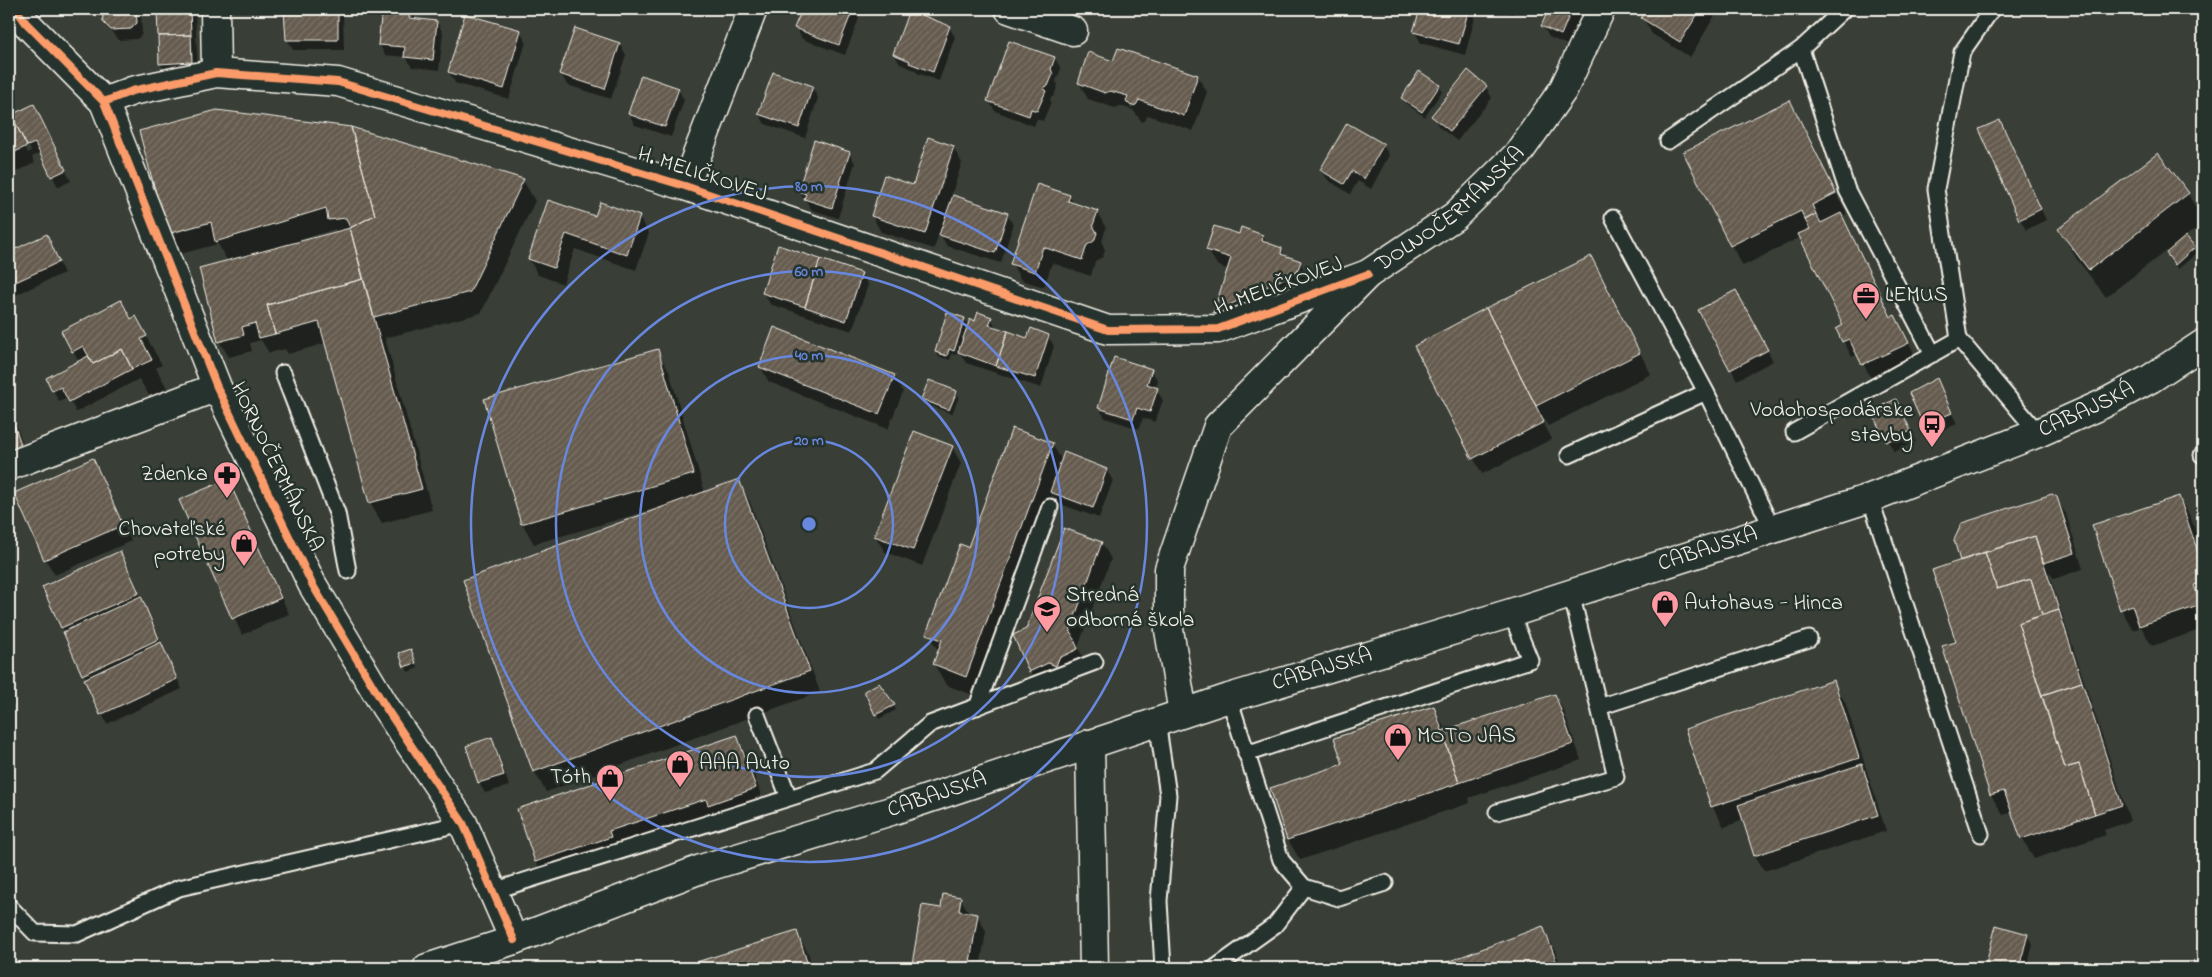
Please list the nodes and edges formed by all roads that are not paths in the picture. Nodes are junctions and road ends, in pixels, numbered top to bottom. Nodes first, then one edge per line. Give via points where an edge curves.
1 (215, 9) edge
2 (753, 9) edge
3 (1009, 9) edge
4 (1601, 9) edge
5 (1844, 9) edge
6 (1992, 9) edge
7 (17, 22) edge
8 (1073, 31) dead end
9 (1801, 49) junction
10 (216, 73) junction
11 (104, 102) junction
12 (1668, 141) dead end
13 (685, 186) junction
14 (1613, 218) dead end
15 (1368, 274) junction
16 (1959, 339) junction
17 (2203, 344) edge
18 (1933, 354) junction
19 (283, 373) dead end
20 (217, 387) junction
21 (1706, 392) junction
22 (1794, 432) dead end
23 (2038, 434) junction
24 (1570, 455) dead end
25 (9, 466) edge
26 (1870, 498) junction
27 (1050, 507) dead end
28 (1773, 530) junction
29 (348, 571) dead end
30 (1572, 593) junction
31 (1512, 613) junction
32 (1809, 639) dead end
33 (1095, 662) dead end
34 (1229, 698) junction
35 (977, 707) junction
36 (1599, 707) junction
37 (1183, 713) junction
38 (757, 716) dead end
39 (1157, 721) junction
40 (1090, 744) junction
41 (1246, 754) junction
42 (789, 798) junction
43 (1497, 812) dead end
44 (463, 823) junction
45 (1981, 834) dead end
46 (1385, 883) dead end
47 (1304, 887) junction
48 (493, 891) junction
49 (9, 906) edge
50 (514, 940) junction
51 (427, 968) edge
52 (1094, 968) edge
53 (1164, 968) edge
54 (1215, 968) edge

1 - 10 street
2 - 13 street
3 - 8 street
4 - 15 street, DOLNOČERMÁNSKA via 1563,90 1517,155 1455,216
5 - 9 lane
6 - 16 lane via 1962,52 1936,189
7 - 11 street, HORNOČERMÁNSKA
9 - 12 lane
9 - 18 lane via 1847,190
10 - 11 street, H. MELIČKOVEJ via 132,91
10 - 13 street, H. MELIČKOVEJ via 338,82
11 - 20 street, HORNOČERMÁNSKA
13 - 15 street, H. MELIČKOVEJ via 1108,330 1218,330
14 - 21 lane
15 - 37 street, DOLNOČERMÁNSKA via 1218,426 1169,569 1170,630
16 - 18 lane
16 - 23 lane
17 - 23 street, CABAJSKÁ via 2150,379
18 - 22 lane
19 - 29 lane via 337,513
20 - 25 street
20 - 44 street, HORNOČERMÁNSKA via 312,584 386,708
21 - 24 lane
21 - 28 lane
23 - 26 street, CABAJSKÁ
26 - 28 street, CABAJSKÁ
26 - 45 lane
27 - 35 lane
28 - 30 street, CABAJSKÁ
30 - 31 street, CABAJSKÁ
30 - 36 lane
31 - 34 street, CABAJSKÁ
31 - 41 lane via 1530,660
32 - 36 lane
33 - 35 lane
34 - 37 street, CABAJSKÁ
34 - 41 lane
35 - 42 lane via 930,724 875,771
36 - 43 lane via 1616,777
37 - 39 street, CABAJSKÁ
38 - 42 lane
39 - 40 street, CABAJSKÁ
39 - 53 lane via 1168,795 1159,902
40 - 50 street, CABAJSKÁ via 701,869
40 - 52 street
41 - 47 lane via 1281,860
42 - 48 lane
44 - 48 street, HORNOČERMÁNSKA
44 - 49 lane via 179,888 77,934 35,933
46 - 47 lane via 1339,898
47 - 54 lane via 1275,925
48 - 50 street, HORNOČERMÁNSKA
50 - 51 street, CABAJSKÁ

